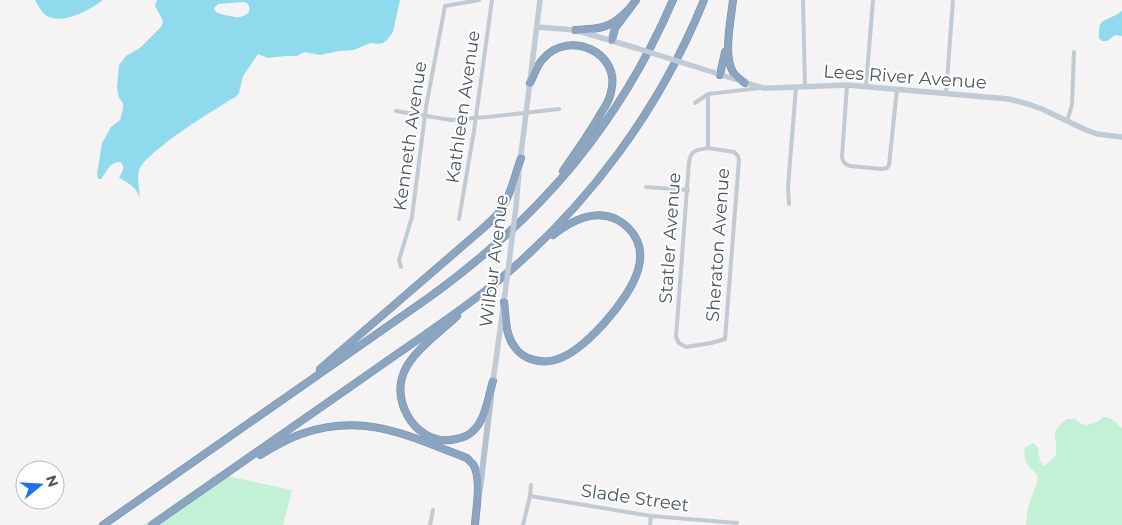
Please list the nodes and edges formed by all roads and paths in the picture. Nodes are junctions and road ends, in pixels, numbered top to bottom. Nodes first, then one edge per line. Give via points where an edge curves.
1 (479, 0) edge
2 (492, 0) edge
3 (540, 0) edge
4 (636, 0) edge
5 (673, 0) edge
6 (704, 0) edge
7 (733, 0) edge
8 (803, 0) edge
9 (873, 0) edge
10 (953, 0) edge
11 (627, 11) junction
12 (537, 26) junction
13 (574, 30) junction
14 (730, 32) junction
15 (612, 40) junction
16 (1074, 52) dead end
17 (720, 75) junction
18 (530, 83) junction
19 (745, 83) junction
20 (847, 85) junction
21 (796, 86) junction
22 (805, 86) junction
23 (866, 86) junction
24 (763, 88) junction
25 (896, 89) junction
26 (708, 94) junction
27 (946, 94) junction
28 (695, 103) dead end
29 (559, 109) dead end
30 (396, 112) dead end
31 (526, 113) junction
32 (425, 116) junction
33 (475, 118) junction
34 (1067, 122) junction
35 (1122, 137) edge
36 (708, 148) junction
37 (521, 158) junction
38 (646, 187) dead end
39 (688, 190) junction
40 (542, 201) junction
41 (789, 204) dead end
42 (459, 219) dead end
43 (523, 259) junction
44 (401, 267) dead end
45 (486, 290) junction
46 (504, 298) junction
47 (679, 343) joint
48 (493, 381) junction
49 (285, 398) junction
50 (227, 473) junction
51 (530, 485) dead end
52 (530, 496) junction
53 (433, 510) dead end
54 (651, 516) junction
55 (691, 520) junction
56 (737, 523) dead end
57 (103, 525) edge
58 (152, 525) edge
59 (430, 525) edge
60 (475, 525) edge
61 (523, 525) edge
62 (650, 525) edge
63 (691, 525) edge

1 - 32 street, Kenneth Avenue via 445,6
2 - 33 street, Kathleen Avenue
3 - 12 main road, Wilbur Avenue
4 - 11 highway
5 - 40 highway via 646,58 617,106 584,152
6 - 43 highway via 673,67 630,137 580,201
7 - 14 highway
8 - 22 street
9 - 23 street
10 - 27 street
11 - 13 highway via 608,26
11 - 15 highway via 615,28
12 - 13 main road, Lees River Avenue
12 - 18 main road, Wilbur Avenue
13 - 15 main road, Lees River Avenue
14 - 17 highway
14 - 19 highway via 727,54 730,67 734,75
15 - 17 main road, Lees River Avenue, bridge
16 - 34 street via 1072,105
17 - 19 main road, Lees River Avenue
18 - 31 main road, Wilbur Avenue
18 - 40 highway via 543,59 554,50 567,46 582,46 597,52 603,57 612,77 607,103
19 - 24 main road, Lees River Avenue
20 - 22 main road, Lees River Avenue
20 - 23 main road, Lees River Avenue
20 - 25 street via 843,162 850,166 882,169 889,165
21 - 22 main road, Lees River Avenue
21 - 24 main road, Lees River Avenue
21 - 41 street
23 - 25 main road, Lees River Avenue
24 - 26 street
25 - 27 main road, Lees River Avenue
26 - 28 street
26 - 36 street
27 - 34 main road, Lees River Avenue via 1018,101
29 - 31 street
30 - 32 street
31 - 33 street
31 - 37 main road, Wilbur Avenue
32 - 33 street via 450,120
32 - 44 street, Kenneth Avenue via 412,217 399,260
33 - 42 street, Kathleen Avenue
34 - 35 main road, Lees River Avenue via 1097,134
36 - 39 street, Statler Avenue via 691,154
36 - 47 street, Sheraton Avenue via 734,152 738,156 725,339 690,347
37 - 46 main road, Wilbur Avenue, bridge
37 - 49 highway via 505,203 489,223
38 - 39 street
39 - 47 street, Statler Avenue via 676,337
40 - 49 highway via 464,272
43 - 45 highway
43 - 46 highway via 568,224 598,215 611,217 628,227 637,240 641,256 634,280 606,321 577,348 555,360 533,360 516,350 507,330
45 - 48 highway via 411,359 401,380 400,394 408,417 418,429 437,440 451,440 466,436 478,424
45 - 50 highway
46 - 48 main road, Wilbur Avenue
48 - 60 main road, Wilbur Avenue
49 - 57 highway
50 - 58 highway
50 - 60 highway via 310,431 336,426 378,427 467,458 473,464 477,485
51 - 52 street
52 - 54 street, Slade Street
52 - 61 street
53 - 59 street
54 - 55 street, Slade Street
54 - 62 street
55 - 56 street, Slade Street
55 - 63 street

